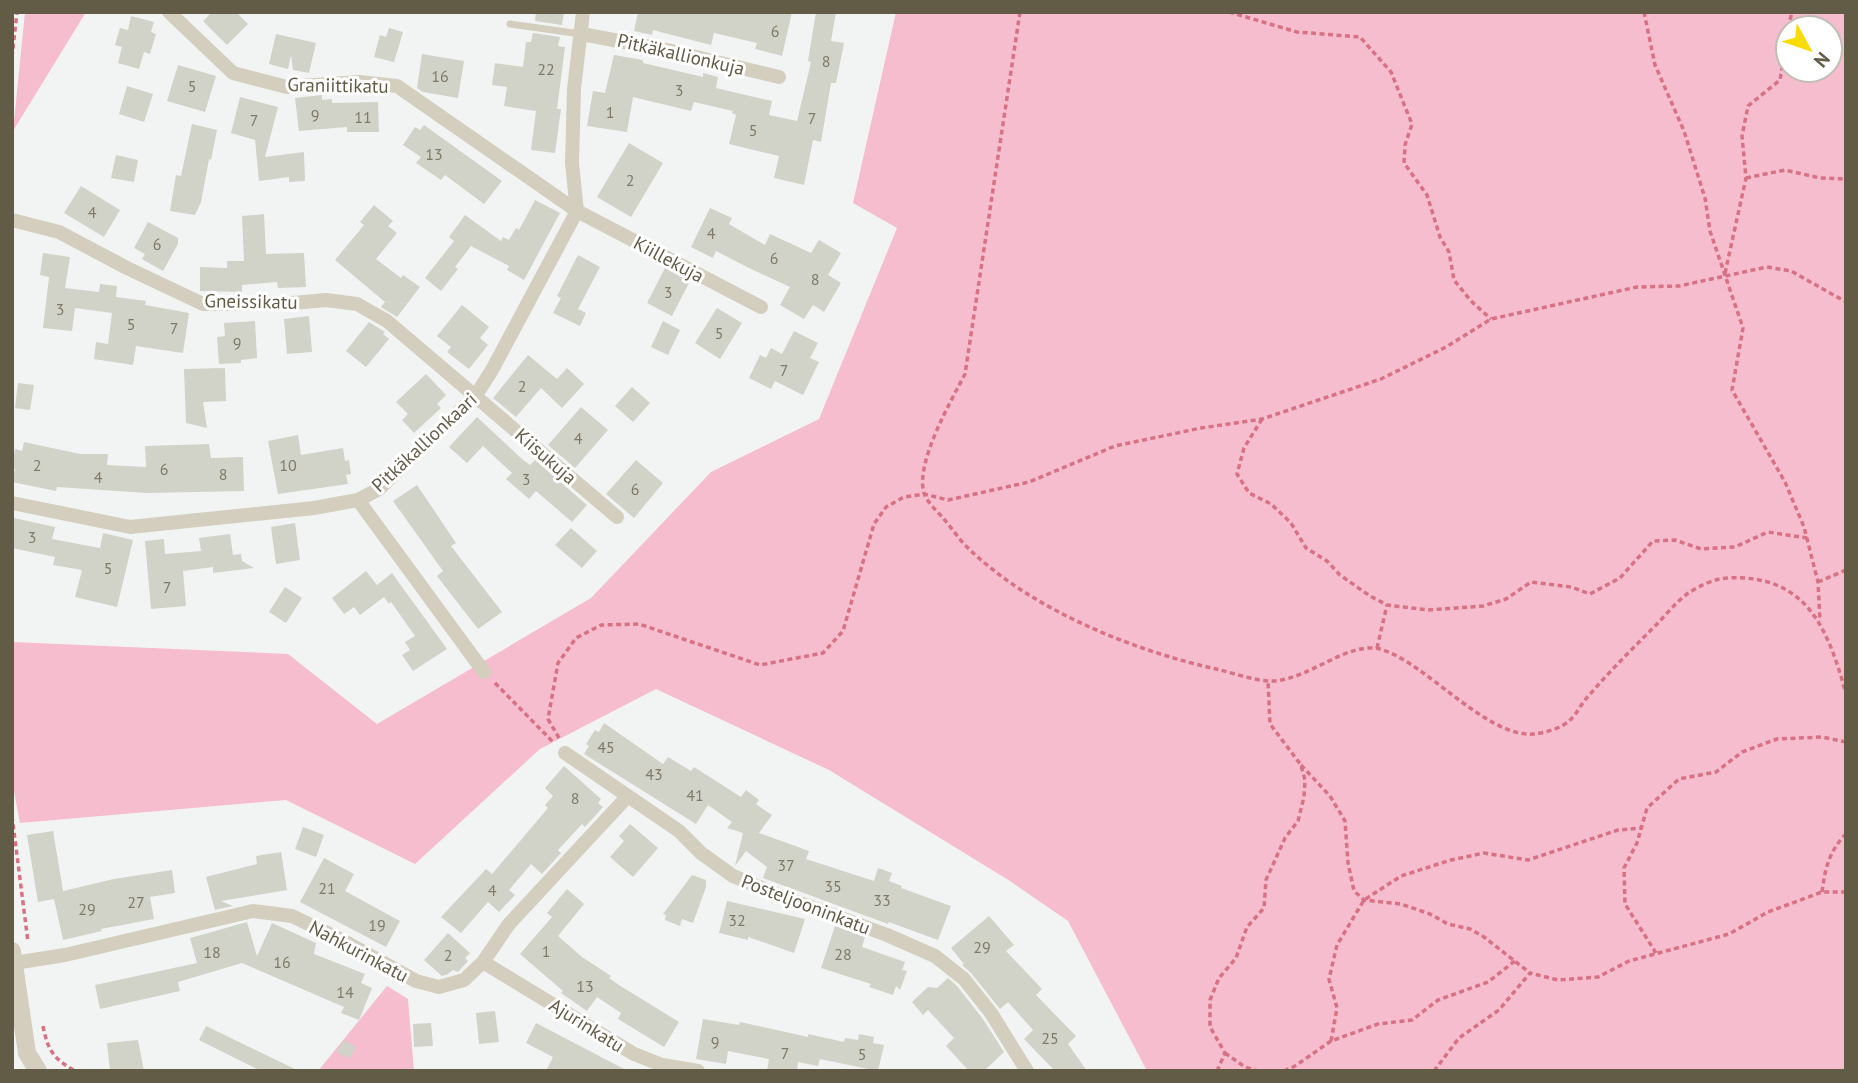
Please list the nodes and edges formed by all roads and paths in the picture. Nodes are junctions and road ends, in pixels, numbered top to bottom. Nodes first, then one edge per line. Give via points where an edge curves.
1 (16, 12) edge
2 (169, 12) edge
3 (583, 12) edge
4 (1020, 12) edge
5 (1229, 12) edge
6 (1644, 12) edge
7 (510, 24) dead end
8 (582, 34) junction
9 (12, 57) edge
10 (779, 77) dead end
11 (1775, 84) edge
12 (1746, 178) junction
13 (1846, 179) edge
14 (577, 211) junction
15 (12, 220) edge
16 (1724, 275) junction
17 (1846, 302) edge
18 (761, 307) dead end
19 (1491, 318) junction
20 (476, 395) junction
21 (1262, 419) junction
22 (924, 494) junction
23 (358, 500) junction
24 (12, 502) edge
25 (617, 517) dead end
26 (1807, 538) junction
27 (1846, 570) edge
28 (1818, 582) junction
29 (1387, 605) junction
30 (1820, 623) junction
31 (1377, 648) junction
32 (484, 672) joint
33 (1268, 681) junction
34 (1846, 694) edge
35 (1846, 742) edge
36 (565, 753) junction
37 (1301, 765) junction
38 (627, 797) junction
39 (1642, 828) junction
40 (1846, 834) edge
41 (1822, 892) junction
42 (1846, 892) edge
43 (1364, 900) junction
44 (1656, 953) junction
45 (13, 957) edge
46 (1516, 961) junction
47 (483, 962) junction
48 (1530, 972) junction
49 (1331, 1041) junction
50 (1225, 1053) junction
51 (1297, 1069) edge
52 (37, 1071) edge
53 (698, 1071) edge
54 (1027, 1071) edge
55 (1217, 1071) edge
56 (1258, 1071) edge
57 (1284, 1071) edge
58 (1434, 1071) edge

1 - 9 path
2 - 14 street, Graniittikatu via 233,73 287,87 359,82 397,86
3 - 8 street
4 - 22 path via 965,374 922,471
5 - 19 path via 1297,32 1360,37 1391,72 1412,124 1404,163 1427,195 1449,251 1454,280
6 - 16 path via 1655,65 1684,131
7 - 8 lane
8 - 10 street, Pitkäkallionkuja
8 - 14 street via 574,89 572,163
11 - 12 path via 1748,106 1742,136
12 - 13 path via 1785,170
12 - 16 path
14 - 18 street, Kiillekuja
14 - 20 street, Pitkäkallionkaari
15 - 20 street, Gneissikatu via 59,232 203,304 326,300 357,304 387,321
16 - 17 path via 1767,267 1791,271
16 - 19 path via 1679,286 1637,287
16 - 26 path via 1743,328 1732,390 1785,482
19 - 21 path via 1446,347 1381,379
20 - 23 street, Pitkäkallionkaari via 379,489
20 - 25 street, Kiisukuja
21 - 22 path via 1115,446 1029,482 948,500
21 - 29 path via 1244,448 1237,474 1249,493 1271,504 1291,523 1306,548
22 - 33 path via 967,547 1046,604 1140,649
22 - 36 path via 886,506 874,524 843,631 823,653 760,665 639,624 601,625 576,638 558,663 548,719
23 - 24 street, Pitkäkallionkaari via 314,509 130,527
23 - 32 street
26 - 28 path
26 - 29 path via 1768,533 1735,547 1701,549 1675,540 1653,541 1620,578 1590,594 1531,582 1506,599 1483,606 1428,610
27 - 28 path
28 - 30 path
29 - 31 path
30 - 31 path via 1797,595 1768,581 1725,577 1705,584 1686,594 1569,721 1533,734 1485,718
30 - 34 path
31 - 33 path via 1351,650 1293,679
32 - 36 path
33 - 37 path via 1270,724
35 - 39 path via 1822,737 1777,739 1742,752 1716,772 1679,779 1647,808
36 - 38 street, Posteljooninkatu
37 - 43 path via 1330,796 1345,821 1353,891
37 - 50 path via 1305,780 1298,821 1266,880 1264,908 1247,927 1236,958 1219,978 1210,1000 1210,1027
38 - 47 street, Nahkurinkatu via 509,924
38 - 54 street, Posteljooninkatu via 733,876 935,956 964,979
39 - 43 path via 1618,830 1528,860 1484,853 1451,860 1401,876
39 - 44 path via 1624,868 1625,904
40 - 41 path via 1825,866
41 - 42 path
41 - 44 path via 1768,912 1729,934
43 - 46 path via 1401,904 1470,929
43 - 49 path via 1337,945 1329,979 1337,1008
44 - 48 path via 1598,977 1559,980
45 - 47 street, Nahkurinkatu via 31,962 78,953 253,911 292,916 416,981 439,988 464,981
45 - 52 street via 27,1053
46 - 48 path
46 - 49 path via 1488,982 1437,1000 1412,1020 1378,1024
47 - 53 street, Ajurinkatu via 634,1055
48 - 58 path via 1499,1010 1460,1038
49 - 51 path
50 - 55 path
50 - 56 path via 1245,1068
51 - 57 path

